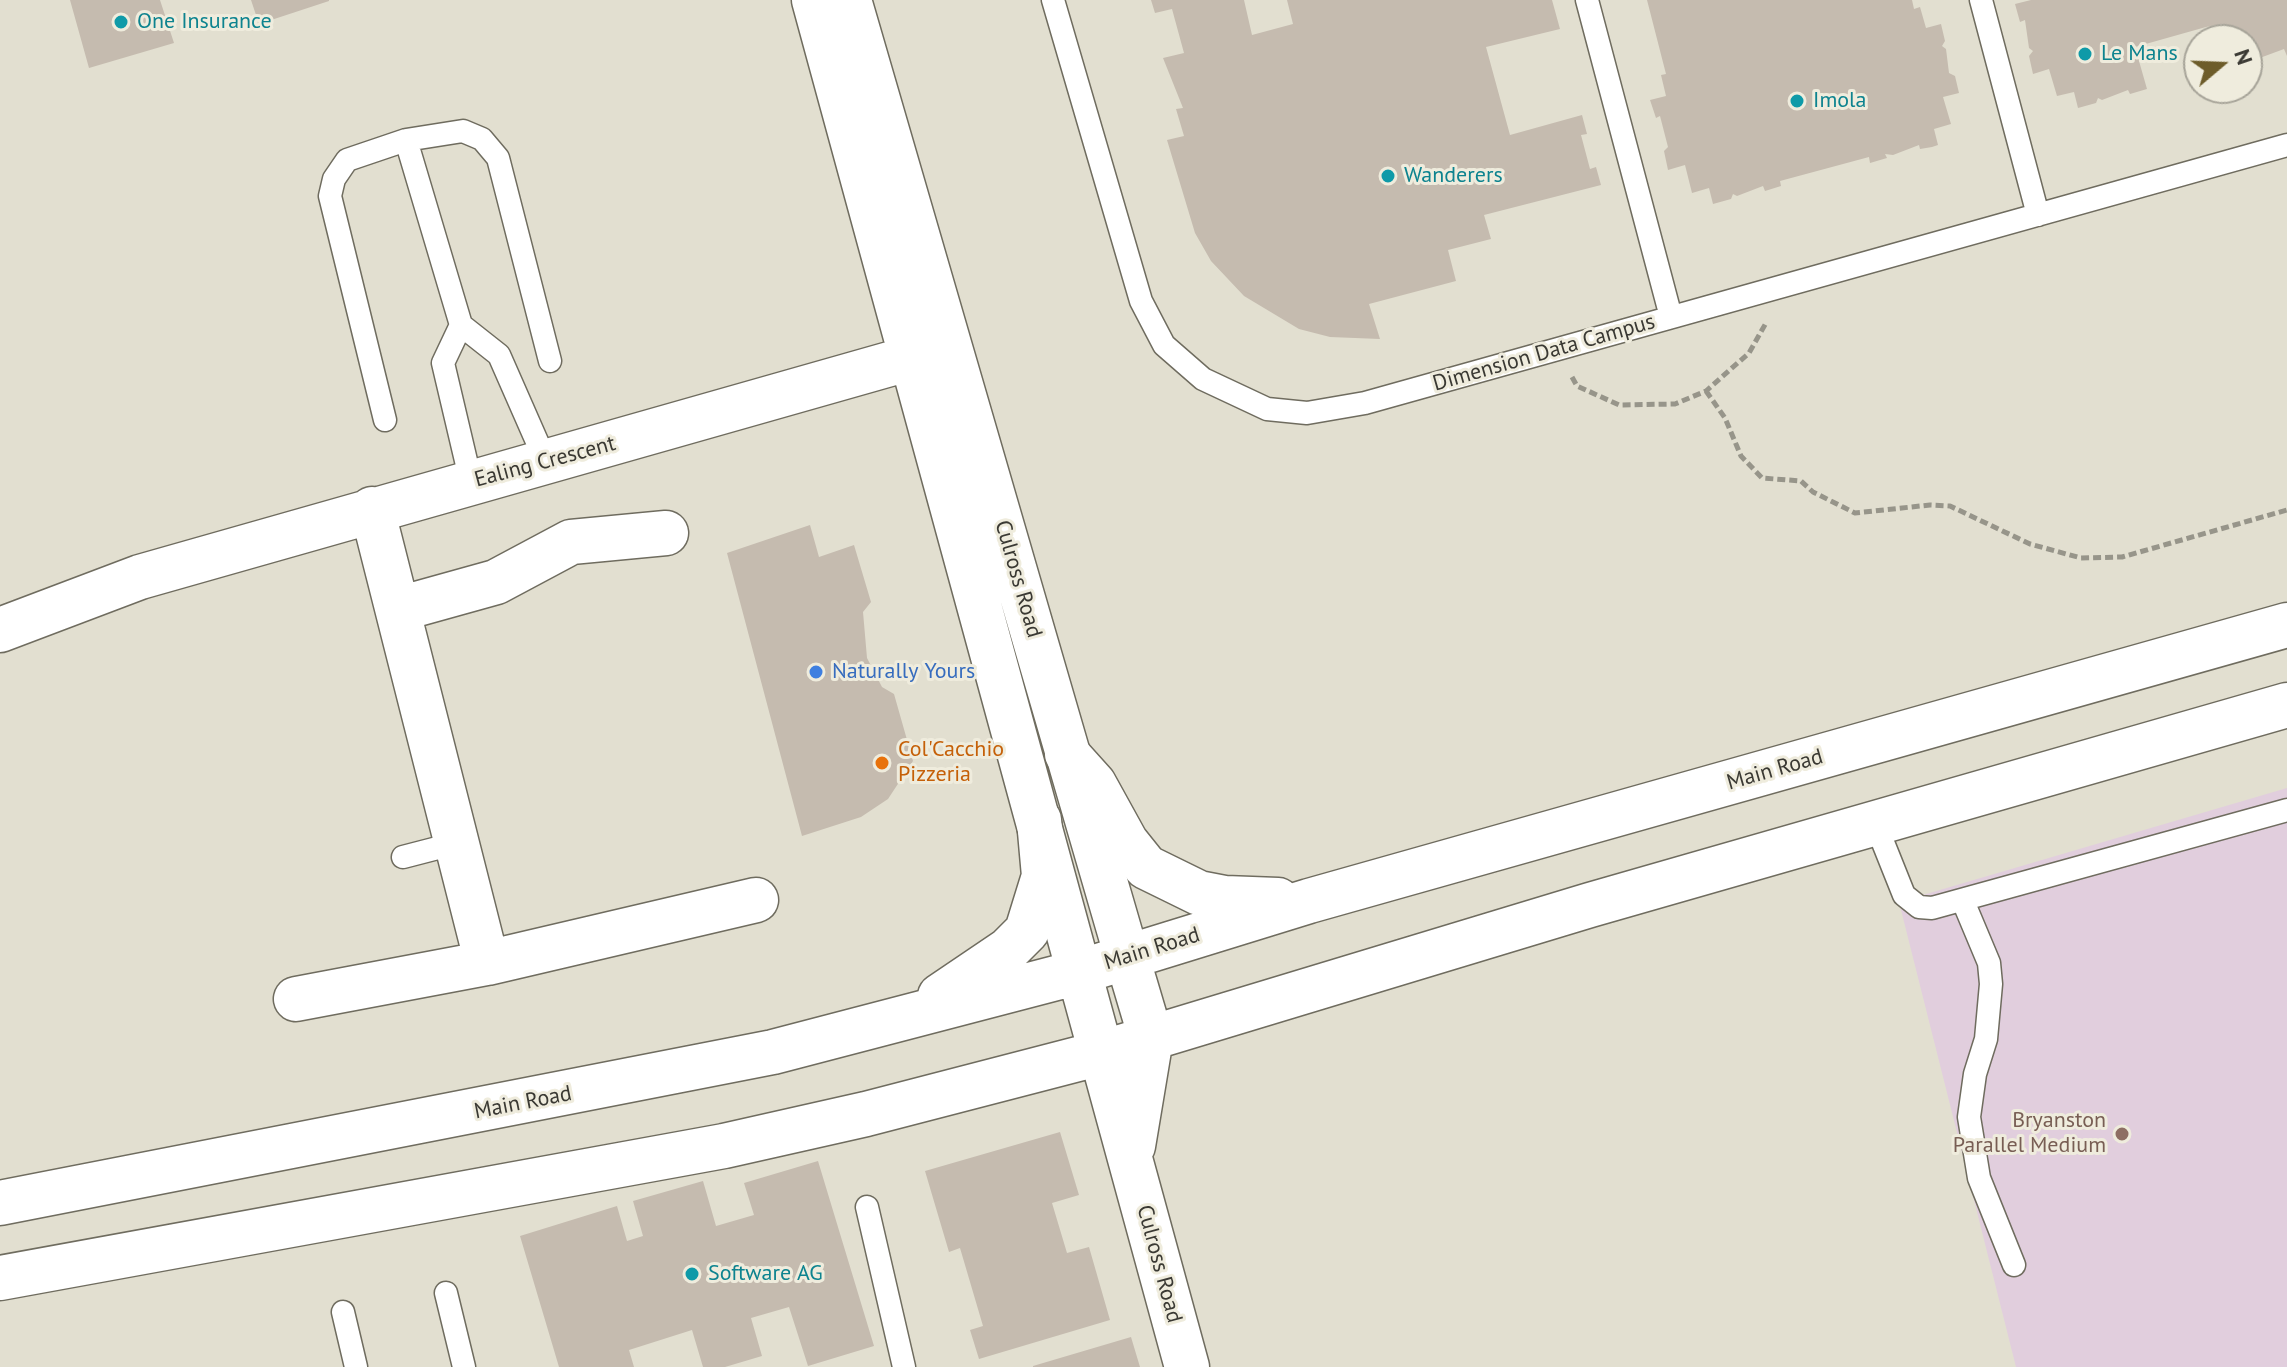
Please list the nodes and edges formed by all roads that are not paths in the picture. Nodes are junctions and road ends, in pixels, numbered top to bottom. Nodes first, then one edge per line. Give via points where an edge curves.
1 (814, 0) edge
2 (849, 0) edge
3 (1053, 0) edge
4 (1587, 0) edge
5 (1981, 0) edge
6 (406, 140) junction
7 (2287, 145) edge
8 (2038, 215) junction
9 (1671, 317) junction
10 (461, 325) junction
11 (930, 353) junction
12 (550, 361) dead end
13 (385, 420) dead end
14 (546, 462) junction
15 (471, 482) junction
16 (372, 509) junction
17 (666, 533) dead end
18 (399, 609) junction
19 (2287, 625) edge
20 (0, 630) edge
21 (2287, 705) edge
22 (1067, 754) junction
23 (2287, 810) edge
24 (1039, 820) junction
25 (1876, 825) junction
26 (457, 843) junction
27 (403, 857) dead end
28 (756, 900) dead end
29 (1309, 901) junction
30 (1963, 901) junction
31 (1127, 957) junction
32 (487, 963) junction
33 (1079, 972) junction
34 (296, 999) dead end
35 (908, 1017) junction
36 (1151, 1038) junction
37 (1101, 1053) junction
38 (1131, 1161) junction
39 (0, 1203) edge
40 (867, 1207) dead end
41 (2014, 1265) dead end
42 (0, 1278) edge
43 (446, 1293) dead end
44 (343, 1312) dead end
45 (356, 1367) edge
46 (464, 1367) edge
47 (904, 1367) edge
48 (1187, 1367) edge

1 - 11 main road, Culross Road
2 - 11 main road, Culross Road
3 - 9 lane, Dimension Data Campus via 1141,301 1164,345 1203,379 1267,409 1307,413 1365,403
4 - 9 lane
5 - 8 lane
6 - 10 lane
6 - 12 lane via 463,131 482,139 498,158
6 - 13 lane via 347,160 330,196
7 - 8 lane, Dimension Data Campus
8 - 9 lane, Dimension Data Campus
10 - 14 lane via 499,355
10 - 15 lane via 443,363
11 - 14 main road, Ealing Crescent
11 - 22 main road, Culross Road via 1022,587
11 - 24 main road, Culross Road
14 - 15 main road, Ealing Crescent
15 - 16 main road, Ealing Crescent
16 - 18 main road
16 - 20 main road, Ealing Crescent via 140,577
17 - 18 main road via 571,542 496,582
18 - 26 main road
19 - 29 main road, Main Road
21 - 25 main road
22 - 29 main road via 1094,784 1126,842 1146,867 1168,881 1225,898
22 - 31 main road, Culross Road
23 - 30 lane
24 - 33 main road, Culross Road
24 - 35 main road via 1044,876 1027,931
25 - 30 lane via 1899,886 1911,902 1932,908
25 - 36 main road
26 - 27 lane
26 - 32 main road
28 - 32 main road
29 - 31 main road, Main Road
30 - 41 lane via 1989,963 1991,984 1986,1039 1969,1117 1979,1178
31 - 33 main road, Main Road
31 - 36 main road, Culross Road
32 - 34 main road
33 - 35 main road, Main Road
33 - 37 main road, Culross Road
35 - 39 main road, Main Road via 660,1077
36 - 37 main road
36 - 38 main road, Culross Road
37 - 38 main road, Culross Road
37 - 42 main road via 724,1146
38 - 48 main road, Culross Road
40 - 47 lane
43 - 46 lane
44 - 45 lane

